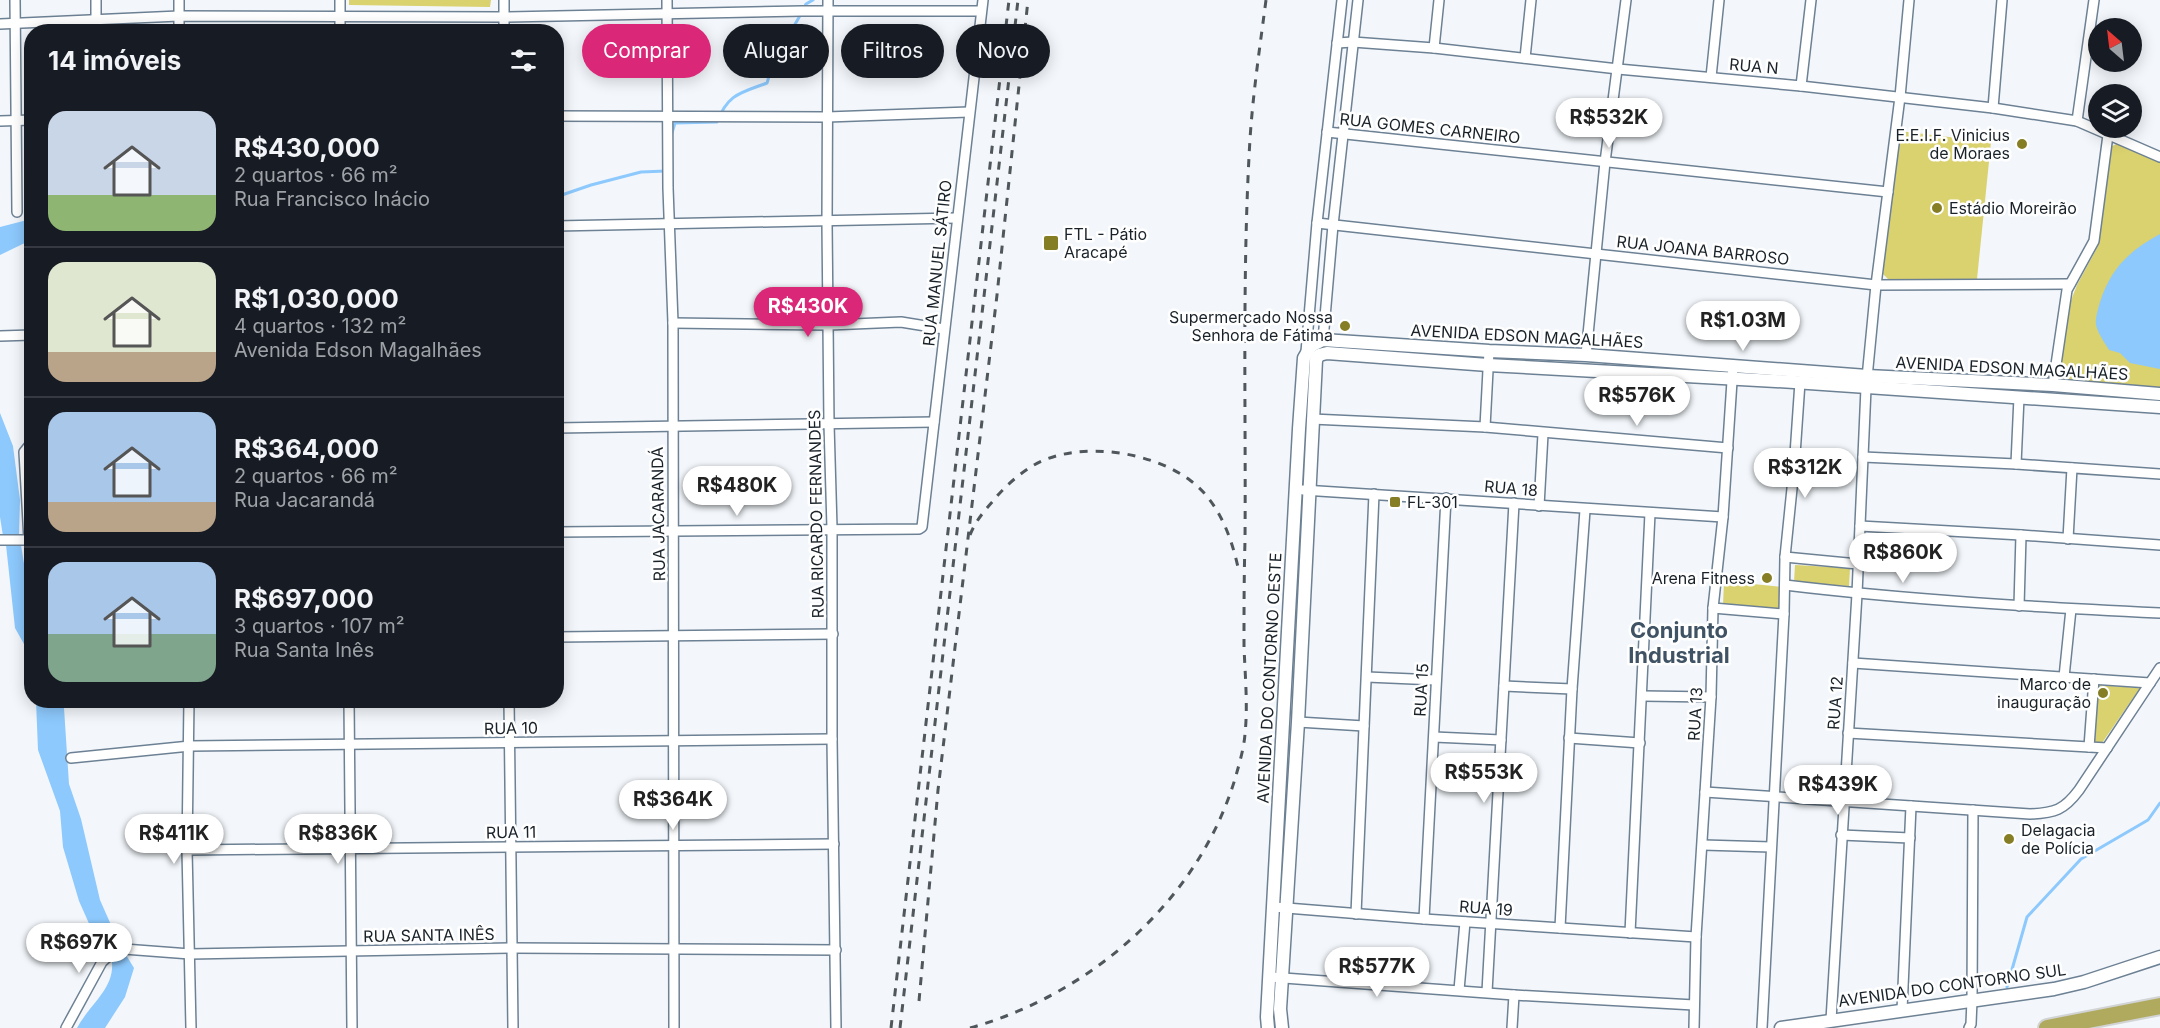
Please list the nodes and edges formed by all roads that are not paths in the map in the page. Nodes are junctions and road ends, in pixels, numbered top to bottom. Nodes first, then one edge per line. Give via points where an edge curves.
1 (15, 0) edge
2 (96, 0) edge
3 (179, 0) edge
4 (340, 0) edge
5 (504, 0) edge
6 (667, 0) edge
7 (828, 0) edge
8 (983, 0) edge
9 (1342, 0) edge
10 (1358, 0) edge
11 (1439, 0) edge
12 (1531, 0) edge
13 (1626, 0) edge
14 (1719, 0) edge
15 (1811, 0) edge
16 (1909, 0) edge
17 (2002, 0) edge
18 (2094, 0) edge
19 (981, 11) junction
20 (827, 12) junction
21 (667, 14) junction
22 (179, 16) junction
23 (340, 17) junction
24 (504, 17) junction
25 (96, 20) junction
26 (0, 24) edge
27 (15, 24) junction
28 (96, 24) edge
29 (179, 24) edge
30 (340, 24) edge
31 (504, 24) edge
32 (1353, 42) junction
33 (1337, 43) junction
34 (1434, 48) junction
35 (1525, 58) junction
36 (1618, 69) junction
37 (1711, 77) junction
38 (1801, 86) junction
39 (1900, 97) junction
40 (1993, 108) junction
41 (969, 112) junction
42 (564, 116) edge
43 (827, 117) junction
44 (669, 118) junction
45 (24, 120) edge
46 (16, 121) junction
47 (2077, 121) junction
48 (0, 122) edge
49 (2088, 126) edge
50 (1327, 132) junction
51 (1343, 134) junction
52 (2108, 138) edge
53 (2115, 138) edge
54 (2160, 157) edge
55 (1605, 162) junction
56 (1888, 192) junction
57 (17, 212) dead end
58 (957, 218) junction
59 (827, 222) junction
60 (1317, 223) junction
61 (669, 224) junction
62 (1333, 225) junction
63 (564, 226) edge
64 (1597, 253) junction
65 (1314, 258) junction
66 (1330, 260) junction
67 (1312, 280) junction
68 (1328, 282) junction
69 (1876, 285) junction
70 (2070, 285) junction
71 (673, 323) junction
72 (830, 325) junction
73 (944, 328) junction
74 (24, 335) edge
75 (0, 336) edge
76 (1323, 340) junction
77 (1489, 351) junction
78 (1306, 352) junction
79 (1327, 353) joint
80 (1586, 355) junction
81 (1488, 365) junction
82 (1733, 372) junction
83 (1806, 379) junction
84 (1866, 382) junction
85 (2053, 386) junction
86 (2090, 388) junction
87 (2160, 394) edge
88 (2019, 397) junction
89 (2087, 403) junction
90 (2160, 407) edge
91 (1312, 419) junction
92 (934, 422) junction
93 (829, 424) junction
94 (672, 426) junction
95 (1485, 427) junction
96 (564, 428) edge
97 (1544, 434) junction
98 (1728, 448) junction
99 (1863, 457) junction
100 (2016, 464) junction
101 (2072, 468) junction
102 (2160, 474) edge
103 (1302, 490) junction
104 (1374, 494) junction
105 (1446, 498) junction
106 (1514, 503) junction
107 (1539, 506) junction
108 (1586, 510) junction
109 (1650, 513) junction
110 (1723, 517) junction
111 (1860, 526) junction
112 (832, 528) junction
113 (564, 532) edge
114 (674, 532) junction
115 (2021, 535) junction
116 (2068, 539) junction
117 (0, 540) edge
118 (24, 540) edge
119 (2160, 545) edge
120 (1785, 557) junction
121 (1858, 564) junction
122 (1785, 585) junction
123 (1857, 594) junction
124 (1289, 601) junction
125 (1303, 601) junction
126 (2019, 606) junction
127 (1713, 608) junction
128 (2071, 609) junction
129 (2160, 613) edge
130 (1784, 614) junction
131 (1288, 623) junction
132 (1302, 624) junction
133 (833, 634) junction
134 (564, 637) edge
135 (674, 637) junction
136 (1853, 663) junction
137 (2160, 668) edge
138 (1367, 677) junction
139 (2064, 677) junction
140 (2094, 679) junction
141 (1436, 680) junction
142 (2150, 684) junction
143 (1504, 686) junction
144 (1572, 689) junction
145 (1643, 696) junction
146 (1711, 697) junction
147 (189, 708) edge
148 (349, 708) edge
149 (509, 708) edge
150 (1298, 722) junction
151 (1365, 726) junction
152 (1848, 733) junction
153 (1434, 737) junction
154 (1569, 738) junction
155 (832, 739) junction
156 (1501, 740) junction
157 (674, 741) junction
158 (511, 743) junction
159 (1640, 743) junction
160 (350, 745) junction
161 (190, 746) junction
162 (2089, 747) junction
163 (2107, 748) junction
164 (71, 758) dead end
165 (1288, 768) junction
166 (1705, 792) junction
167 (1774, 798) junction
168 (1843, 802) junction
169 (1911, 806) junction
170 (1973, 810) junction
171 (1841, 835) junction
172 (1910, 838) junction
173 (834, 844) junction
174 (1703, 844) junction
175 (675, 845) junction
176 (511, 847) junction
177 (1771, 848) junction
178 (352, 849) junction
179 (188, 850) junction
180 (1280, 908) junction
181 (1356, 914) junction
182 (1424, 919) junction
183 (1465, 922) junction
184 (1491, 924) junction
185 (1560, 928) junction
186 (1630, 933) junction
187 (1696, 937) junction
188 (513, 948) junction
189 (673, 948) junction
190 (836, 950) junction
191 (351, 952) junction
192 (189, 954) junction
193 (2160, 957) edge
194 (1276, 977) junction
195 (1459, 990) junction
196 (1486, 992) junction
197 (1514, 995) junction
198 (1972, 1000) junction
199 (1694, 1005) junction
200 (2160, 1006) edge
201 (1902, 1010) junction
202 (1831, 1020) junction
203 (66, 1028) edge
204 (191, 1028) edge
205 (352, 1028) edge
206 (513, 1028) edge
207 (675, 1028) edge
208 (836, 1028) edge
209 (1268, 1028) edge
210 (1282, 1028) edge
211 (1512, 1028) edge
212 (1694, 1028) edge
213 (1762, 1028) edge
214 (1781, 1028) edge
215 (1969, 1028) edge
216 (2047, 1028) edge

1 - 27 street
2 - 25 street
3 - 22 street
4 - 23 street
5 - 24 street
6 - 21 street, RUA JACARANDÁ
7 - 20 street, RUA RICARDO FERNANDES
8 - 19 street, RUA MANUEL SÁTIRO
9 - 33 street
10 - 32 street
11 - 34 street
12 - 35 street
13 - 36 street
14 - 37 street
15 - 38 street
16 - 39 street, RUA 12
17 - 40 street
18 - 47 street
19 - 20 street
19 - 41 street, RUA MANUEL SÁTIRO
20 - 21 street
20 - 43 street, RUA RICARDO FERNANDES
21 - 24 street
21 - 44 street, RUA JACARANDÁ
22 - 23 street
22 - 25 street
22 - 29 street
23 - 24 street
23 - 30 street
24 - 31 street
25 - 27 street
25 - 28 street
26 - 27 street
27 - 46 street
32 - 33 street, RUA N
32 - 34 street, RUA N
32 - 51 street
33 - 50 street
34 - 35 street, RUA N
35 - 36 street, RUA N
36 - 37 street, RUA N
36 - 55 street
37 - 38 street, RUA N
38 - 39 street, RUA N
39 - 40 street, RUA N
39 - 56 street, RUA 12
40 - 47 street, RUA N
41 - 43 street
41 - 58 street, RUA MANUEL SÁTIRO
42 - 44 street
43 - 44 street
43 - 59 street, RUA RICARDO FERNANDES
44 - 61 street, RUA JACARANDÁ
45 - 46 street
46 - 48 street
46 - 57 street
47 - 49 street, RUA N
50 - 51 street, RUA GOMES CARNEIRO
50 - 60 street
51 - 55 street, RUA GOMES CARNEIRO
51 - 62 street
52 - 70 street via 2094,241
53 - 54 street, RUA N
55 - 56 street, RUA GOMES CARNEIRO
55 - 64 street
56 - 69 street, RUA 12
58 - 59 street
58 - 73 street, RUA MANUEL SÁTIRO
59 - 61 street
59 - 72 street, RUA RICARDO FERNANDES
60 - 62 street, RUA JOANA BARROSO
60 - 65 street
61 - 63 street
61 - 71 street, RUA JACARANDÁ
62 - 64 street, RUA JOANA BARROSO
62 - 66 street
64 - 69 street, RUA JOANA BARROSO
64 - 80 street
65 - 66 street
65 - 67 street
66 - 68 street
67 - 68 street
67 - 78 street
68 - 76 street
69 - 70 street, RUA JOANA BARROSO
69 - 84 street, RUA 12
70 - 85 street via 2065,296
71 - 72 street
71 - 94 street, RUA JACARANDÁ
72 - 73 street via 901,322
72 - 93 street, RUA RICARDO FERNANDES
73 - 92 street, RUA MANUEL SÁTIRO
74 - 75 street
76 - 77 street, AVENIDA EDSON MAGALHÃES
76 - 78 street
77 - 80 street, AVENIDA EDSON MAGALHÃES
77 - 81 street
78 - 103 street, AVENIDA DO CONTORNO OESTE
79 - 81 street, AVENIDA EDSON MAGALHÃES
79 - 91 street, AVENIDA DO CONTORNO OESTE via 1316,358
80 - 82 street, AVENIDA EDSON MAGALHÃES
81 - 82 street, AVENIDA EDSON MAGALHÃES
81 - 95 street
82 - 83 street, AVENIDA EDSON MAGALHÃES
82 - 98 street, RUA 13
83 - 84 street, AVENIDA EDSON MAGALHÃES
83 - 120 street
84 - 85 street, AVENIDA EDSON MAGALHÃES
84 - 88 street, AVENIDA EDSON MAGALHÃES
84 - 99 street, RUA 12
85 - 86 street, AVENIDA EDSON MAGALHÃES
86 - 87 street, AVENIDA EDSON MAGALHÃES
86 - 89 street
88 - 89 street, AVENIDA EDSON MAGALHÃES
88 - 100 street
89 - 90 street, AVENIDA EDSON MAGALHÃES
91 - 95 street
91 - 103 street, AVENIDA DO CONTORNO OESTE
92 - 93 street
92 - 112 street, RUA MANUEL SÁTIRO via 921,528
93 - 94 street
93 - 112 street, RUA RICARDO FERNANDES
94 - 96 street
94 - 114 street, RUA JACARANDÁ
95 - 97 street
97 - 98 street
97 - 107 street
98 - 110 street, RUA 13
99 - 100 street
99 - 111 street, RUA 12
100 - 101 street
101 - 102 street
101 - 116 street
103 - 104 street, RUA 18
103 - 124 street, AVENIDA DO CONTORNO OESTE
103 - 125 street, AVENIDA DO CONTORNO OESTE
104 - 105 street, RUA 18
104 - 138 street
105 - 106 street, RUA 18
105 - 141 street, RUA 15
106 - 107 street, RUA 18
106 - 143 street
107 - 108 street, RUA 18
108 - 109 street, RUA 18
108 - 144 street
109 - 110 street, RUA 18
109 - 145 street
110 - 127 street, RUA 13
111 - 115 street
111 - 121 street, RUA 12
112 - 114 street
112 - 133 street, RUA RICARDO FERNANDES
113 - 114 street
114 - 135 street, RUA JACARANDÁ
115 - 116 street
115 - 126 street
116 - 119 street
117 - 118 street
120 - 121 street
120 - 122 street
121 - 123 street, RUA 12
122 - 123 street
122 - 130 street
123 - 126 street
123 - 136 street, RUA 12
124 - 125 street
124 - 131 street, AVENIDA DO CONTORNO OESTE
125 - 132 street, AVENIDA DO CONTORNO OESTE
126 - 128 street
127 - 130 street
127 - 146 street, RUA 13
128 - 129 street
128 - 139 street
130 - 167 street
131 - 132 street
131 - 165 street, AVENIDA DO CONTORNO OESTE
132 - 150 street, AVENIDA DO CONTORNO OESTE
133 - 135 street
133 - 155 street, RUA RICARDO FERNANDES
134 - 135 street
135 - 157 street, RUA JACARANDÁ
136 - 139 street
136 - 152 street, RUA 12
137 - 142 street
138 - 141 street
138 - 151 street
139 - 140 street
140 - 142 street
140 - 162 street
141 - 153 street, RUA 15
142 - 163 street
143 - 144 street
143 - 156 street
144 - 154 street
145 - 146 street
145 - 159 street
146 - 166 street, RUA 13
147 - 161 street
148 - 160 street
149 - 158 street
150 - 151 street
150 - 165 street, AVENIDA DO CONTORNO OESTE
151 - 181 street
152 - 162 street
152 - 168 street, RUA 12
153 - 156 street
153 - 182 street, RUA 15
154 - 159 street
154 - 185 street
155 - 157 street, RUA 10
155 - 173 street, RUA RICARDO FERNANDES
156 - 184 street
157 - 158 street, RUA 10
157 - 175 street, RUA JACARANDÁ
158 - 160 street, RUA 10
158 - 176 street
159 - 186 street
160 - 161 street, RUA 10
160 - 178 street
161 - 164 street, RUA 10
161 - 179 street
162 - 163 street
163 - 170 street via 2067,805 2054,812
165 - 180 street, AVENIDA DO CONTORNO OESTE
166 - 167 street
166 - 174 street, RUA 13
167 - 168 street
167 - 177 street
168 - 169 street
168 - 171 street, RUA 12
169 - 170 street
169 - 172 street
170 - 198 street
171 - 172 street
171 - 202 street, RUA 12
172 - 201 street
173 - 175 street, RUA 11
173 - 190 street, RUA RICARDO FERNANDES
174 - 177 street
174 - 187 street, RUA 13
175 - 176 street, RUA 11
175 - 189 street, RUA JACARANDÁ
176 - 178 street, RUA 11
176 - 188 street
177 - 213 street
178 - 179 street, RUA 11
178 - 191 street
179 - 192 street
180 - 181 street, RUA 19
180 - 194 street, AVENIDA DO CONTORNO OESTE
181 - 182 street, RUA 19
182 - 183 street, RUA 19
183 - 184 street, RUA 19
183 - 195 street
184 - 185 street, RUA 19
184 - 196 street
185 - 186 street, RUA 19
186 - 187 street, RUA 19
187 - 199 street, RUA 13
188 - 189 street, RUA SANTA INÊS
188 - 191 street, RUA SANTA INÊS
188 - 206 street
189 - 190 street, RUA SANTA INÊS
189 - 207 street, RUA JACARANDÁ
190 - 208 street, RUA RICARDO FERNANDES
191 - 192 street, RUA SANTA INÊS
191 - 205 street
192 - 203 street, RUA SANTA INÊS via 124,949 112,953 99,965
192 - 204 street
193 - 198 street, AVENIDA DO CONTORNO SUL via 2054,989
194 - 195 street
194 - 209 street, AVENIDA DO CONTORNO OESTE
194 - 210 street, AVENIDA DO CONTORNO OESTE
195 - 196 street
196 - 197 street
197 - 199 street
197 - 211 street
198 - 201 street, AVENIDA DO CONTORNO SUL
198 - 215 street
199 - 212 street, RUA 13
200 - 216 highway
201 - 202 street, AVENIDA DO CONTORNO SUL
202 - 214 street, AVENIDA DO CONTORNO SUL

